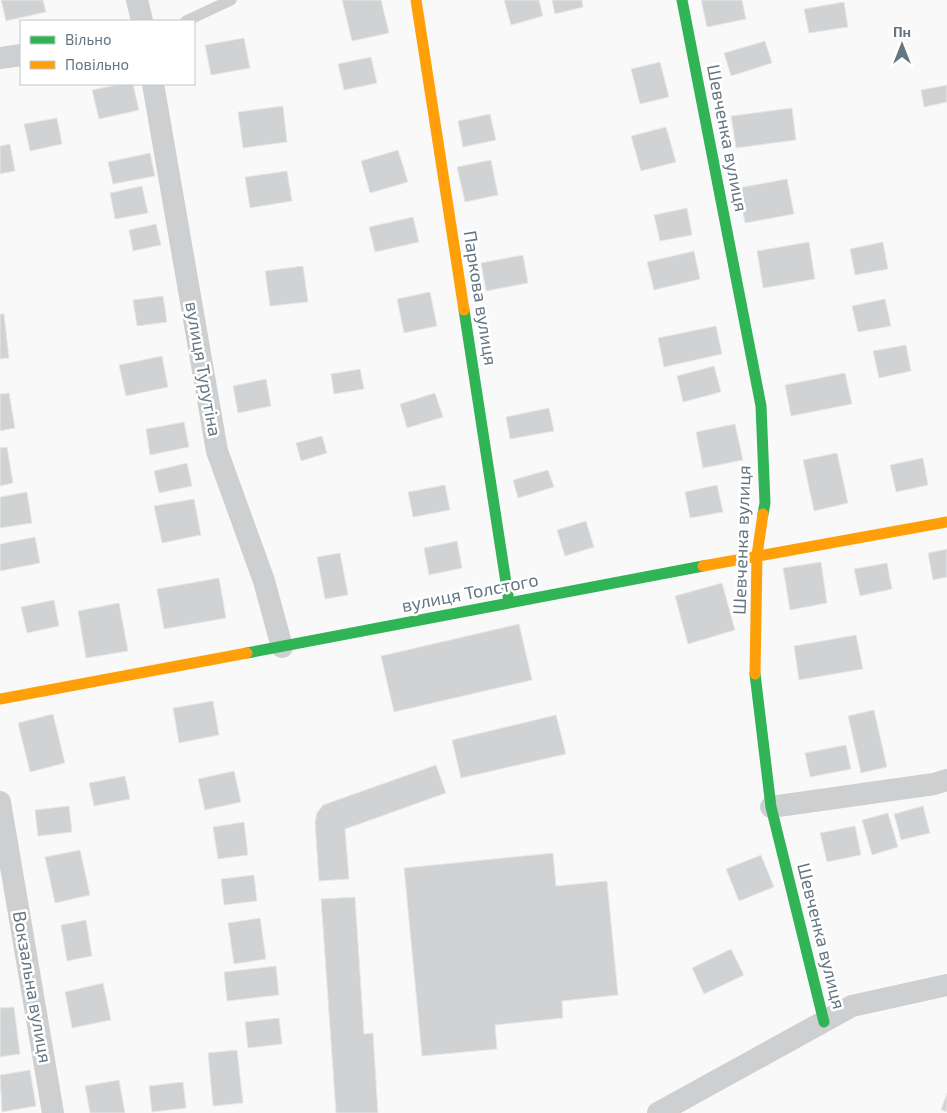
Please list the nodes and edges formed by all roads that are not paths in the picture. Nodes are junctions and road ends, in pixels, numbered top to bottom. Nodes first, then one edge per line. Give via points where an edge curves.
1 (138, 0) edge
2 (231, 0) edge
3 (416, 0) edge
4 (682, 0) edge
5 (142, 20) edge
6 (188, 20) edge
7 (20, 55) edge
8 (0, 58) edge
9 (154, 85) edge
10 (947, 522) edge
11 (757, 555) junction
12 (509, 602) junction
13 (282, 647) junction
14 (0, 699) edge
15 (947, 780) edge
16 (0, 802) edge
17 (771, 807) junction
18 (947, 985) edge
19 (824, 1022) junction
20 (53, 1113) edge
21 (658, 1113) edge

1 - 5 street
2 - 6 lane
3 - 12 street, Паркова вулиця
4 - 11 street, Шевченка вулиця via 761,406 765,503
7 - 8 street
9 - 13 street, вулиця Турутіна via 217,451 264,581
10 - 11 street, вулиця Толстого
11 - 12 street, вулиця Толстого
11 - 17 street, Шевченка вулиця via 756,686
12 - 13 street, вулиця Толстого
13 - 14 street, вулиця Толстого
15 - 17 street
16 - 20 street, Вокзальна вулиця
17 - 19 street, Шевченка вулиця
18 - 19 street via 852,1006
19 - 21 street

